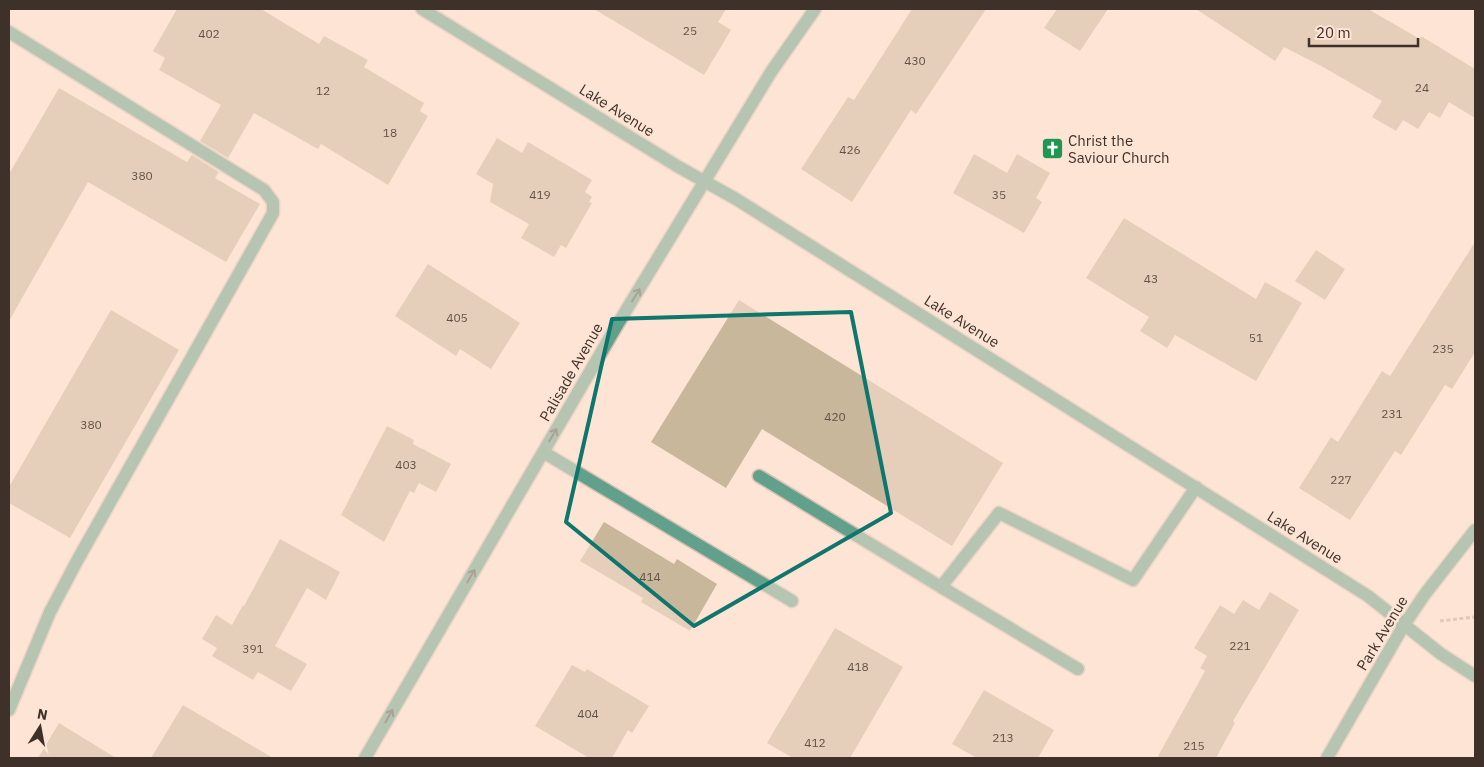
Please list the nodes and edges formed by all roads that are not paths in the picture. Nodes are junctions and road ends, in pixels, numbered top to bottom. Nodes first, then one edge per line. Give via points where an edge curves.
1 (422, 9) edge
2 (815, 9) edge
3 (9, 32) edge
4 (705, 182) junction
5 (543, 452) junction
6 (759, 476) dead end
7 (1196, 486) junction
8 (1475, 530) edge
9 (941, 587) junction
10 (792, 601) dead end
11 (1404, 625) junction
12 (1078, 669) dead end
13 (1475, 676) edge
14 (9, 710) edge
15 (365, 758) edge
16 (1327, 758) edge

1 - 4 street, Lake Avenue
2 - 4 street, Palisade Avenue via 771,72
3 - 14 street via 264,190 273,202 273,213 50,612
5 -> 4 street, Palisade Avenue
4 - 7 street, Lake Avenue
5 - 10 street
15 -> 5 street, Palisade Avenue
6 - 9 street
7 - 9 street via 1133,580 999,513
7 - 11 street, Lake Avenue via 1368,596
8 - 11 street, Park Avenue
9 - 12 street
11 - 13 street, Lake Avenue
11 - 16 street, Park Avenue

